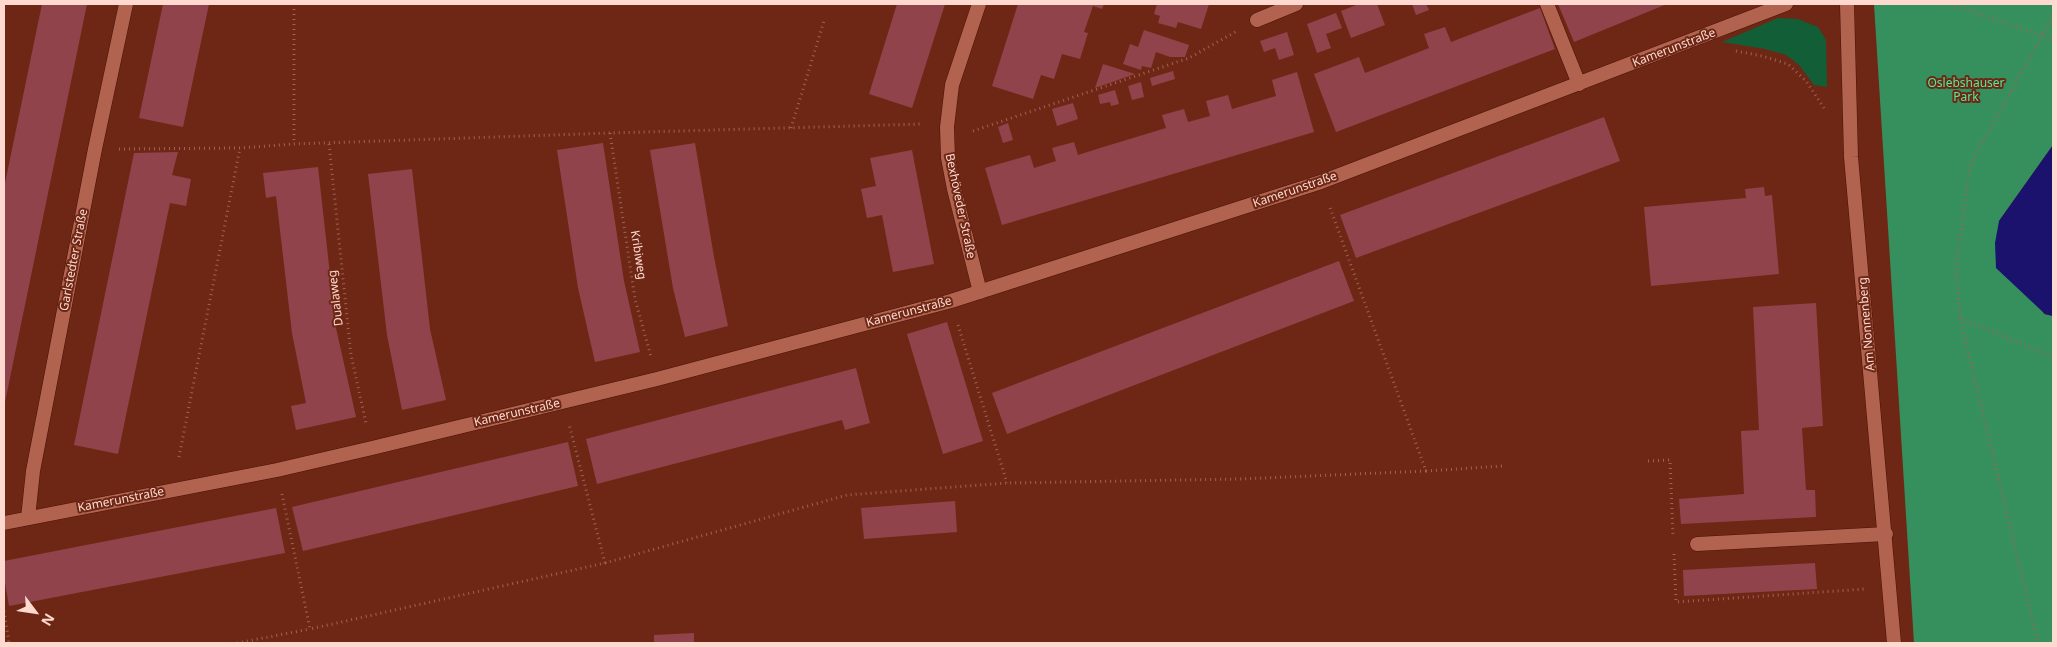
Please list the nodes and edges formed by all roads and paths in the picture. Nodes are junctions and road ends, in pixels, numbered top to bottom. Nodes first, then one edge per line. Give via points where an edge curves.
1 (126, 4) edge
2 (294, 4) edge
3 (979, 4) edge
4 (1296, 4) edge
5 (1547, 4) edge
6 (1786, 4) edge
7 (1847, 4) edge
8 (1950, 4) edge
9 (2053, 16) edge
10 (1257, 20) joint
11 (824, 21) dead end
12 (2041, 36) junction
13 (1697, 39) junction
14 (2053, 39) edge
15 (1579, 84) junction
16 (1825, 110) dead end
17 (946, 127) junction
18 (791, 128) junction
19 (610, 133) junction
20 (294, 144) junction
21 (329, 144) junction
22 (240, 148) junction
23 (96, 149) junction
24 (1320, 182) junction
25 (980, 292) junction
26 (951, 301) junction
27 (1960, 318) junction
28 (2053, 357) edge
29 (657, 379) junction
30 (563, 402) junction
31 (372, 448) junction
32 (179, 457) dead end
33 (1504, 466) dead end
34 (277, 470) junction
35 (1426, 471) junction
36 (1007, 483) junction
37 (28, 518) junction
38 (4, 523) edge
39 (1886, 534) junction
40 (1697, 544) dead end
41 (605, 563) junction
42 (4, 611) edge
43 (310, 629) junction
44 (9, 643) edge
45 (238, 643) edge
46 (1894, 643) edge
47 (2038, 643) edge

1 - 23 street, Garlstedter Straße
2 - 20 path
3 - 17 street, Bexhöveder Straße via 952,85
4 - 10 street
5 - 15 street
6 - 13 street, Kamerunstraße
7 - 39 street, Am Nonnenberg via 1851,157
8 - 12 path
9 - 12 path
10 - 17 path via 1180,62 974,132
11 - 18 path
12 - 14 path
12 - 27 path via 1970,164 1956,268
13 - 15 street, Kamerunstraße
13 - 16 path via 1719,49 1788,64 1806,81
15 - 24 street, Kamerunstraße
17 - 18 path via 914,123
17 - 25 street, Bexhöveder Straße via 954,189
18 - 19 path
19 - 21 path
19 - 29 path, Kribiweg via 635,299
20 - 21 path
20 - 22 path
21 - 31 path, Dualaweg via 352,355
22 - 23 path
22 - 32 path
23 - 37 street, Garlstedter Straße via 33,471
24 - 25 street, Kamerunstraße
24 - 35 path
25 - 26 street, Kamerunstraße
26 - 29 street, Kamerunstraße
26 - 36 path
27 - 28 path
27 - 47 path
29 - 30 street, Kamerunstraße
30 - 31 street, Kamerunstraße
30 - 41 path
31 - 34 street, Kamerunstraße
33 - 35 path
34 - 37 street, Kamerunstraße
34 - 43 path
35 - 36 path via 1240,479
36 - 41 path via 847,495
37 - 38 street, Kamerunstraße
39 - 40 street
39 - 46 street, Am Nonnenberg
41 - 43 path
42 - 44 path
43 - 45 path

